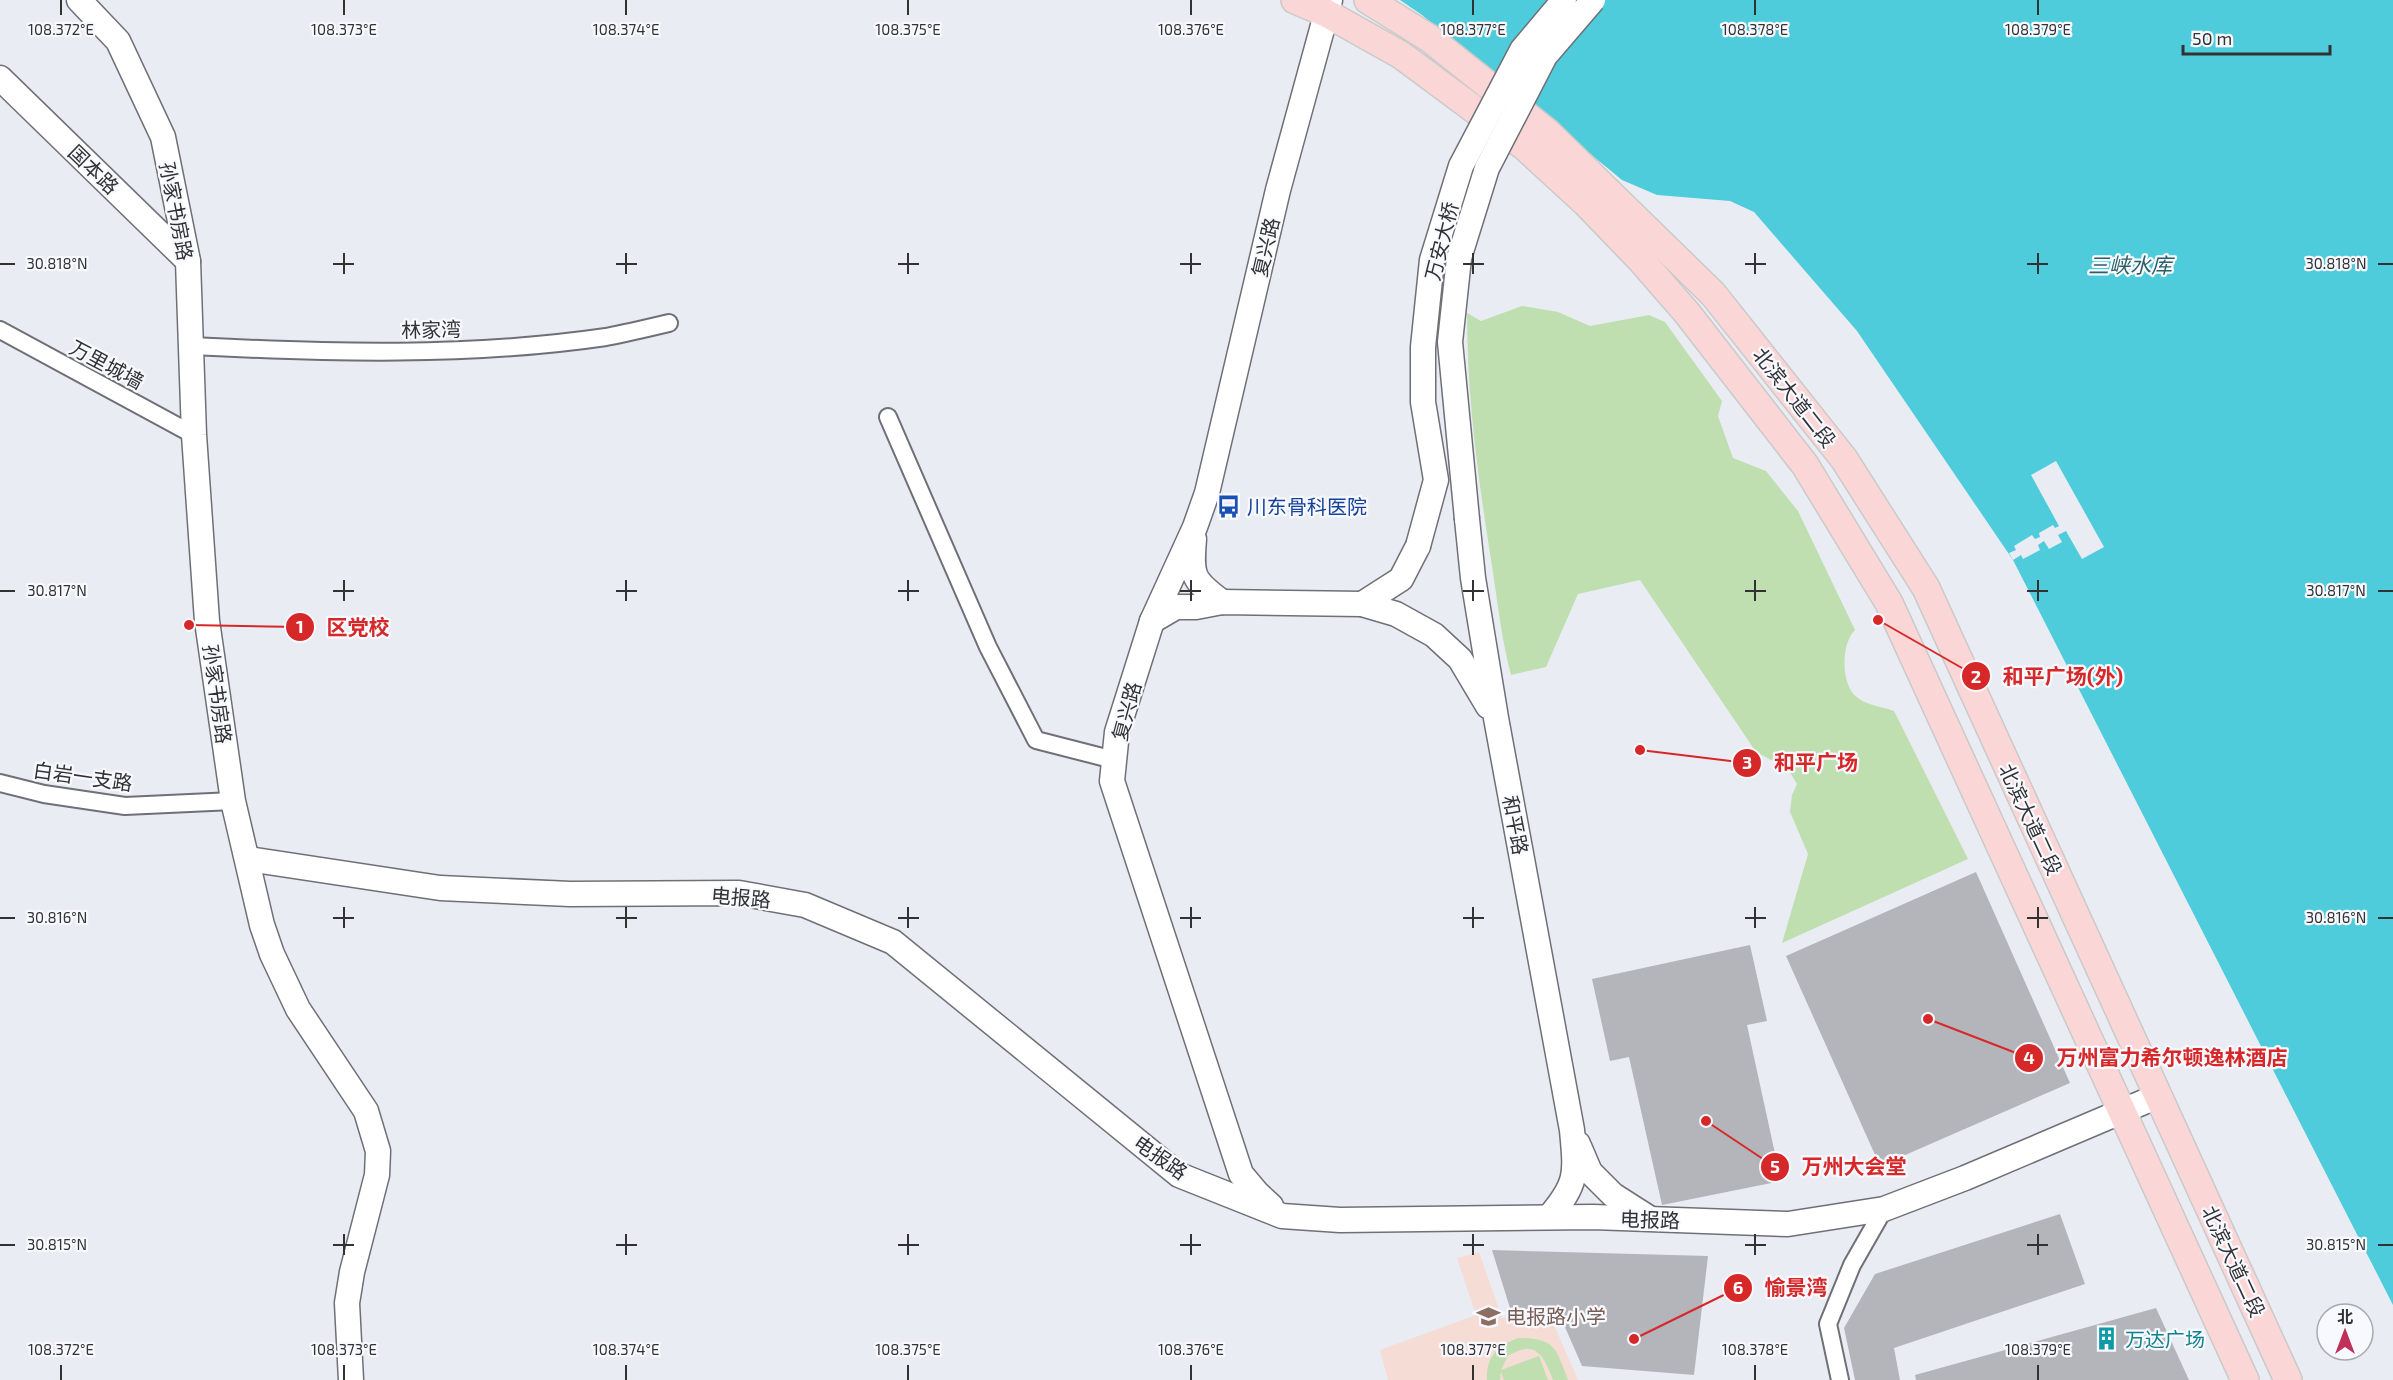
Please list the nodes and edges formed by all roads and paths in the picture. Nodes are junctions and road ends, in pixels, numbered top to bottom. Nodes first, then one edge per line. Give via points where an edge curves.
1 (79, 0) edge
2 (1295, 0) edge
3 (1368, 0) edge
4 (1564, 0) edge
5 (1593, 0) edge
6 (1328, 7) edge
7 (0, 78) edge
8 (188, 261) junction
9 (669, 323) dead end
10 (0, 330) edge
11 (191, 346) junction
12 (888, 417) dead end
13 (194, 435) junction
14 (1467, 519) joint
15 (1195, 527) junction
16 (1222, 602) junction
17 (1362, 604) junction
18 (1152, 621) junction
19 (1496, 718) junction
20 (1114, 760) junction
21 (0, 783) edge
22 (233, 801) junction
23 (248, 859) junction
24 (2158, 1096) junction
25 (2122, 1112) junction
26 (1572, 1130) junction
27 (1225, 1131) junction
28 (1186, 1177) junction
29 (1884, 1209) junction
30 (1282, 1216) junction
31 (1548, 1217) junction
32 (1651, 1220) junction
33 (351, 1380) edge
34 (1840, 1380) edge
35 (2245, 1380) edge
36 (2288, 1380) edge

1 - 8 main road, 孙家书房路 via 117,41 163,137
2 - 6 main road, 北滨大道二段
3 - 24 main road, 北滨大道二段, bridge via 1429,38 1547,132 1713,294 1844,459 1926,588
4 - 17 main road, 万安大桥, bridge via 1522,50 1461,166 1432,260 1423,347 1423,402 1436,480 1418,546 1401,579
5 - 14 main road, 万安大桥, bridge via 1545,56 1492,158 1459,258 1450,342
6 - 15 main road, 复兴路 via 1278,190 1207,493
6 - 25 main road, 北滨大道二段, bridge via 1401,55 1525,147 1586,203 1688,313 1805,465 1889,603
7 - 8 main road, 国本路
8 - 11 main road, 孙家书房路
9 - 11 street, 林家湾 via 607,336 489,349 312,352
10 - 13 street, 万里城墙
11 - 13 main road, 孙家书房路
12 - 20 street via 988,647 1036,740
13 - 22 main road, 孙家书房路 via 207,621
14 - 19 main road, 和平路
15 - 16 main road via 1192,562 1199,585
15 - 18 main road, 复兴路
16 - 17 main road
16 - 18 main road via 1176,607
17 - 19 main road via 1396,614 1434,634 1460,659
18 - 20 main road, 复兴路 via 1117,732
19 - 26 main road, 和平路
20 - 27 main road, 复兴路 via 1112,781
21 - 22 street, 白岩一支路 via 125,806
22 - 23 main road, 孙家书房路
23 - 28 main road, 电报路 via 440,888 570,894 739,893 805,905 893,942
23 - 33 main road, 孙家书房路 via 262,925 279,971 298,1009 366,1111 378,1151 377,1175 346,1303
24 - 25 main road, 电报路
24 - 36 main road, 北滨大道二段
25 - 29 main road, 电报路
25 - 35 main road, 北滨大道二段
26 - 31 main road, 和平路 via 1576,1168 1567,1196
26 - 32 main road, 和平路 via 1590,1172 1613,1195
27 - 28 main road via 1229,1161 1221,1173 1208,1179
27 - 30 main road, 复兴路 via 1241,1174
28 - 30 main road, 电报路
29 - 32 main road, 电报路 via 1788,1224
29 - 34 street via 1852,1265 1828,1324
30 - 31 main road, 电报路 via 1340,1220
31 - 32 main road, 电报路

